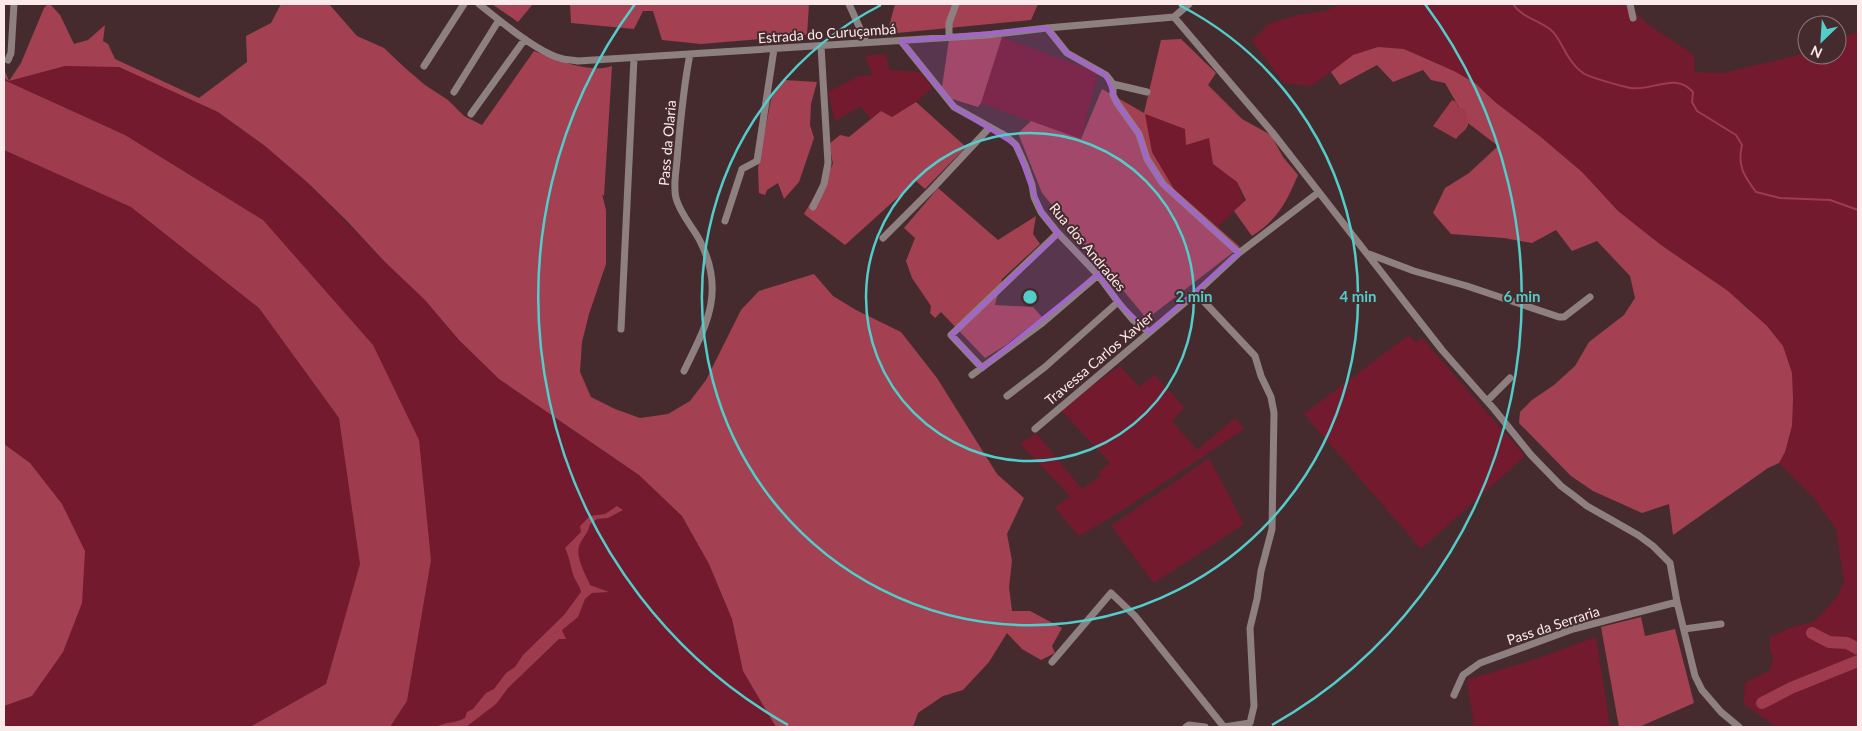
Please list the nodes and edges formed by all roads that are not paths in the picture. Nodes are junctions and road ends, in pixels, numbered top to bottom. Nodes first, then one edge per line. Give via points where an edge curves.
1 (14, 4) edge
2 (464, 4) edge
3 (479, 4) edge
4 (849, 4) edge
5 (956, 4) edge
6 (1189, 4) edge
7 (1630, 4) edge
8 (1174, 17) junction
9 (1633, 18) dead end
10 (499, 20) junction
11 (1047, 28) junction
12 (949, 36) junction
13 (525, 39) junction
14 (901, 41) junction
15 (866, 42) junction
16 (821, 46) junction
17 (774, 49) junction
18 (690, 54) junction
19 (634, 58) junction
20 (8, 60) dead end
21 (424, 66) dead end
22 (1113, 84) junction
23 (454, 92) dead end
24 (1147, 92) dead end
25 (471, 114) dead end
26 (990, 127) junction
27 (1319, 192) junction
28 (813, 207) dead end
29 (724, 221) dead end
30 (1058, 233) junction
31 (883, 238) dead end
32 (1239, 253) junction
33 (1368, 254) junction
34 (1098, 275) junction
35 (1196, 293) junction
36 (1590, 297) dead end
37 (1118, 302) junction
38 (622, 329) dead end
39 (1149, 332) junction
40 (982, 368) junction
41 (684, 372) dead end
42 (972, 375) dead end
43 (1510, 378) dead end
44 (1007, 396) dead end
45 (1487, 401) junction
46 (1034, 429) dead end
47 (1677, 602) junction
48 (1721, 624) dead end
49 (1684, 629) junction
50 (1052, 662) dead end
51 (1454, 695) dead end
52 (1186, 727) edge
53 (1205, 727) edge
54 (1224, 727) edge
55 (1739, 727) edge

1 - 20 street
2 - 21 street
3 - 10 street, Estrada do Curuçambá
4 - 15 street
5 - 12 street via 949,23
6 - 8 street
7 - 9 street
8 - 11 street, Estrada do Curuçambá
8 - 27 street
10 - 13 street, Estrada do Curuçambá
10 - 23 street
11 - 12 street, Estrada do Curuçambá
11 - 22 street via 1067,53 1100,70
12 - 14 street, Estrada do Curuçambá
13 - 19 street, Estrada do Curuçambá via 562,59
13 - 25 street
14 - 15 street, Estrada do Curuçambá
14 - 26 street, Rua dos Andrades via 954,107
15 - 16 street, Estrada do Curuçambá
16 - 17 street, Estrada do Curuçambá
16 - 28 street via 828,163 824,184
17 - 18 street, Estrada do Curuçambá
17 - 29 street via 757,161 742,169
18 - 19 street, Estrada do Curuçambá
18 - 41 street, Pass da Olaria via 681,117 676,198 701,243 711,277 712,294 708,322
19 - 38 street
22 - 24 street
22 - 32 street via 1113,95 1139,134 1147,159 1162,184
26 - 30 street, Rua dos Andrades via 1016,145 1041,212
26 - 31 street
27 - 32 street, Travessa Carlos Xavier
27 - 33 street
30 - 34 street, Rua dos Andrades
30 - 40 street via 951,335
32 - 35 street, Travessa Carlos Xavier
33 - 36 street via 1559,317 1564,317
33 - 45 street via 1442,350
34 - 37 street, Rua dos Andrades
34 - 40 street via 1041,324
35 - 39 street, Travessa Carlos Xavier
35 - 54 street via 1255,356 1271,396 1274,413 1272,529 1250,628 1254,706 1250,723
37 - 39 street, Rua dos Andrades via 1133,320
37 - 44 street
39 - 46 street, Travessa Carlos Xavier
40 - 42 street
43 - 45 street
45 - 47 street via 1561,486 1587,506 1638,535 1670,563
47 - 49 street
47 - 51 street, Pass da Serraria via 1573,629 1480,663 1463,675
48 - 49 street
49 - 55 street via 1695,676 1702,690
50 - 54 street via 1111,593 1135,616
52 - 53 street

